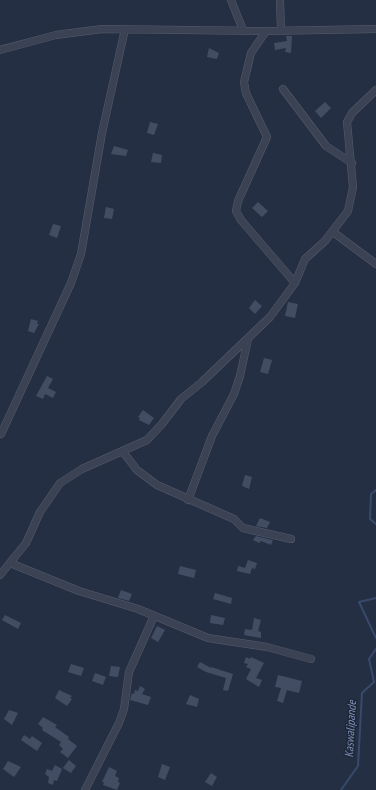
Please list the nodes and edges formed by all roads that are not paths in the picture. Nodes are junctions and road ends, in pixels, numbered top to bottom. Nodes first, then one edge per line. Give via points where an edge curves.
1 (231, 0) edge
2 (280, 0) edge
3 (125, 29) junction
4 (376, 29) edge
5 (243, 30) junction
6 (281, 30) junction
7 (266, 31) junction
8 (0, 50) edge
9 (283, 89) dead end
10 (376, 90) edge
11 (352, 163) junction
12 (333, 232) junction
13 (376, 264) edge
14 (295, 283) junction
15 (248, 339) junction
16 (0, 436) edge
17 (123, 452) junction
18 (188, 500) junction
19 (291, 539) dead end
20 (10, 563) junction
21 (0, 576) edge
22 (154, 616) junction
23 (311, 659) dead end
24 (85, 790) edge

1 - 5 street
2 - 6 street
3 - 5 street
3 - 8 street via 77,31
3 - 16 street via 102,133 81,254 71,283
4 - 6 street
5 - 7 street
6 - 7 street
7 - 14 street via 251,53 244,82 246,93 267,137 236,211
9 - 11 street via 326,146
10 - 11 street via 352,113 347,122
11 - 12 street via 353,187 350,204
12 - 13 street
12 - 14 street via 305,259
14 - 15 street via 267,322
15 - 17 street via 181,399 154,434
15 - 18 street via 234,394 212,436
17 - 18 street via 147,478
17 - 20 street via 82,469 60,483 47,500 26,543
18 - 19 street via 234,519 246,529
20 - 21 street
20 - 22 street
22 - 23 street via 208,638
22 - 24 street via 129,672 124,709 119,723

